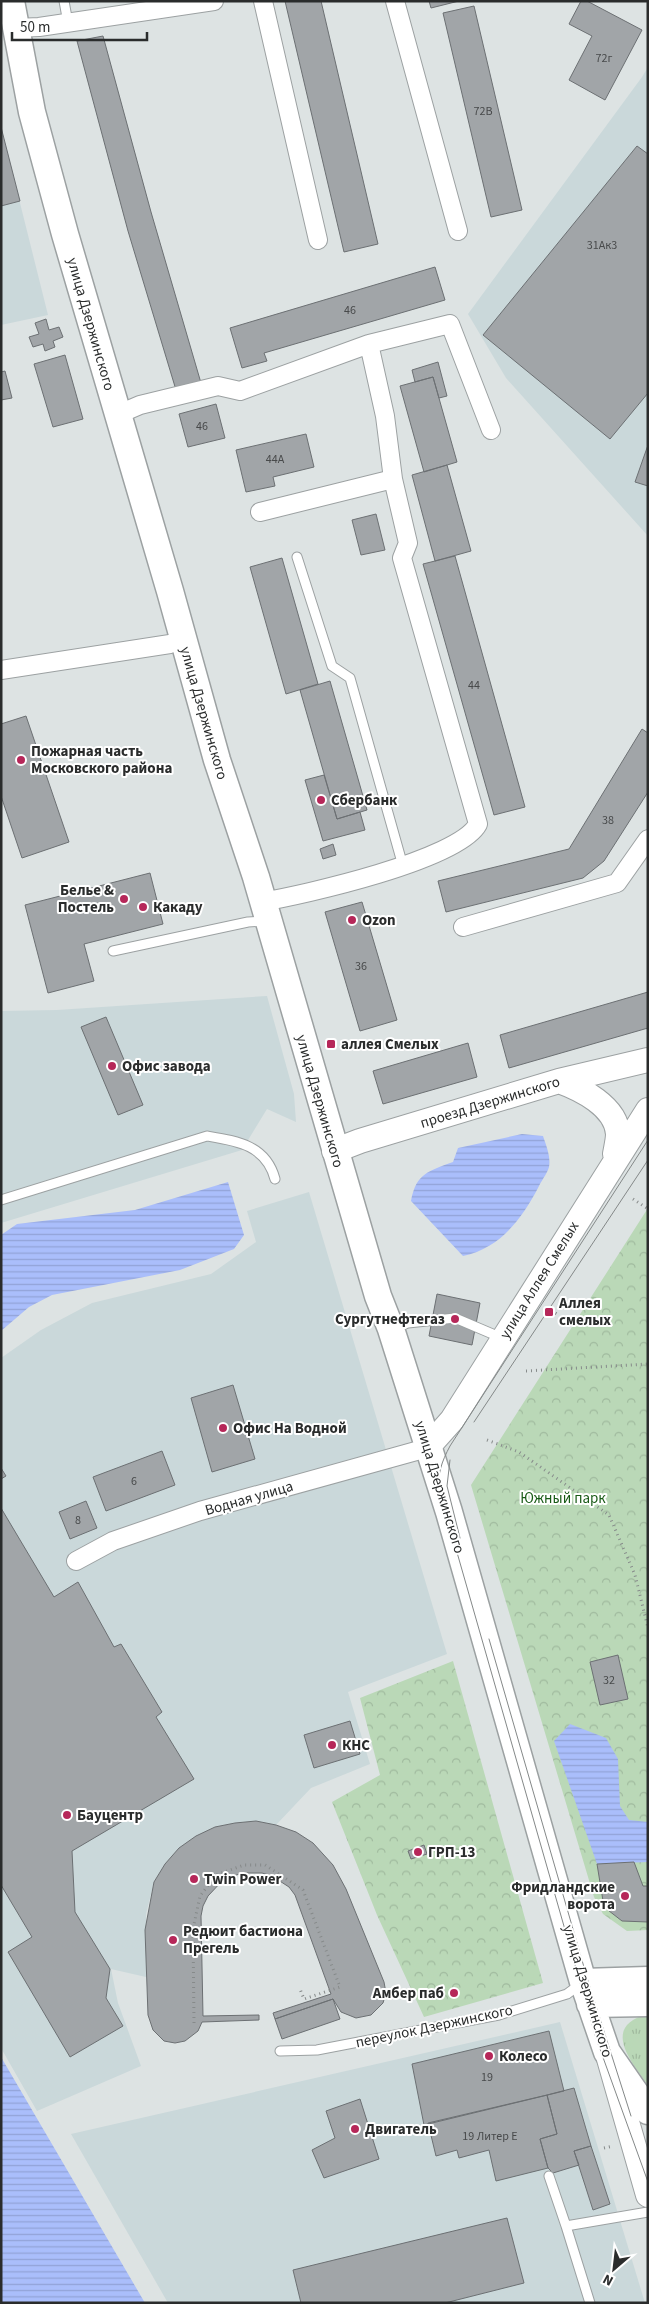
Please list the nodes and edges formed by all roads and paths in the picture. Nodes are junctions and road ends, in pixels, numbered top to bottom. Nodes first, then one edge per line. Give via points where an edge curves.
1 (11, 1) edge
2 (64, 1) edge
3 (214, 1) edge
4 (263, 1) edge
5 (395, 1) edge
6 (68, 22) junction
7 (16, 28) junction
8 (458, 230) dead end
9 (318, 240) dead end
10 (369, 344) junction
11 (119, 414) junction
12 (492, 430) dead end
13 (393, 479) junction
14 (260, 512) dead end
15 (297, 557) dead end
16 (183, 640) junction
17 (1, 670) edge
18 (648, 839) edge
19 (403, 866) junction
20 (264, 911) junction
21 (463, 927) dead end
22 (112, 951) dead end
23 (648, 1060) edge
24 (559, 1081) junction
25 (648, 1110) edge
26 (334, 1151) junction
27 (618, 1155) junction
28 (275, 1178) dead end
29 (633, 1199) dead end
30 (1, 1200) edge
31 (648, 1209) edge
32 (391, 1328) junction
33 (502, 1338) junction
34 (648, 1364) edge
35 (526, 1371) dead end
36 (487, 1440) dead end
37 (428, 1448) junction
38 (76, 1561) dead end
39 (648, 1628) edge
40 (193, 1944) junction
41 (182, 1945) dead end
42 (648, 1980) edge
43 (300, 1989) dead end
44 (586, 1993) junction
45 (648, 2003) edge
46 (194, 2023) dead end
47 (280, 2051) dead end
48 (607, 2052) junction
49 (648, 2111) edge
50 (549, 2176) dead end
51 (648, 2195) edge
52 (648, 2212) edge
53 (566, 2226) junction
54 (590, 2303) edge

1 - 7 main road, улица Дзержинского
2 - 6 lane
3 - 6 street
4 - 9 street
5 - 8 street
6 - 7 street
7 - 11 main road, улица Дзержинского via 32,112
10 - 11 street via 240,391 218,386
10 - 12 street via 450,324
10 - 13 street via 385,416
11 - 16 main road, улица Дзержинского
13 - 14 street
13 - 19 street via 408,543 402,558 478,824 474,832 462,841
15 - 19 lane via 332,666 350,678
16 - 17 street
16 - 20 main road, улица Дзержинского
18 - 21 street via 617,883
19 - 20 street via 286,898
20 - 22 lane via 248,922
20 - 26 main road, улица Дзержинского
23 - 24 main road, проезд Дзержинского
24 - 26 main road, проезд Дзержинского
24 - 27 main road via 586,1092 607,1111 618,1133
25 - 27 main road, улица Аллея Смелых
26 - 32 main road, улица Дзержинского via 378,1296
27 - 33 main road, улица Аллея Смелых
28 - 30 lane via 271,1164 254,1149 232,1140 207,1136
29 - 31 path
32 - 33 lane via 455,1318
32 - 37 main road, улица Дзержинского
33 - 37 main road, улица Аллея Смелых via 452,1420
34 - 35 path
36 - 39 path via 520,1452 609,1514 635,1575
37 - 38 street, Водная улица via 200,1511 113,1541
37 - 44 main road, улица Дзержинского
40 - 41 path
40 - 43 path via 200,1896 216,1875 244,1865 265,1865 304,1890 340,1987 304,1999
40 - 46 path
42 - 44 main road
44 - 45 main road
44 - 47 lane, переулок Дзержинского via 567,1994 498,2015 317,2050
44 - 48 main road, улица Дзержинского
48 - 49 main road
48 - 51 main road, улица Дзержинского
50 - 53 lane
52 - 53 lane
53 - 54 lane

